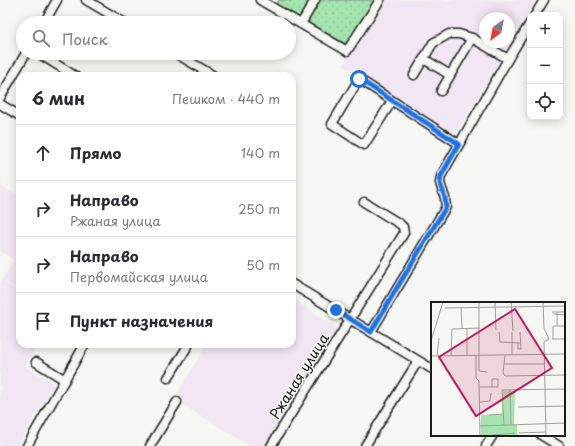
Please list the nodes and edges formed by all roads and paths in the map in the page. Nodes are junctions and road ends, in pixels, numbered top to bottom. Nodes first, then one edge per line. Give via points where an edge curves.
1 (57, 0) edge
2 (86, 0) edge
3 (260, 0) edge
4 (315, 0) edge
5 (380, 0) edge
6 (544, 0) edge
7 (537, 12) edge
8 (48, 16) edge
9 (113, 16) edge
10 (287, 16) edge
11 (296, 21) edge
12 (301, 24) junction
13 (527, 28) edge
14 (472, 38) junction
15 (424, 59) junction
16 (508, 59) junction
17 (22, 60) edge
18 (49, 60) edge
19 (188, 60) edge
20 (69, 72) edge
21 (207, 72) edge
22 (414, 74) dead end
23 (450, 75) junction
24 (441, 91) dead end
25 (0, 98) edge
26 (392, 101) junction
27 (0, 104) edge
28 (16, 114) edge
29 (459, 144) junction
30 (364, 202) dead end
31 (296, 286) edge
32 (350, 319) junction
33 (371, 332) junction
34 (83, 348) edge
35 (187, 348) edge
36 (418, 361) junction
37 (36, 362) dead end
38 (431, 368) edge
39 (168, 378) dead end
40 (65, 380) junction
41 (177, 402) dead end
42 (491, 436) edge
43 (543, 436) edge
44 (27, 446) edge
45 (150, 446) edge
46 (271, 446) edge
47 (364, 446) edge
48 (486, 446) edge
49 (560, 446) edge

1 - 8 street
2 - 9 street
3 - 10 street
4 - 12 street
5 - 12 street via 347,51
6 - 7 street
11 - 12 street
13 - 16 street
14 - 15 street via 449,34 433,43
14 - 16 street
14 - 23 street
15 - 22 street
15 - 23 street
16 - 29 street
17 - 25 street
18 - 20 street
19 - 21 street
23 - 24 street
26 - 26 street via 359,79 332,124 364,145
26 - 29 street
27 - 28 street
29 - 33 street via 441,176 440,183 446,207
30 - 32 street, Ржаная улица via 400,224 404,233
31 - 32 street
32 - 33 street
32 - 46 street, Ржаная улица
33 - 36 street
34 - 40 street
35 - 39 street
36 - 38 street
36 - 47 street
37 - 40 street
40 - 44 street
41 - 45 street
42 - 48 street
43 - 49 street

